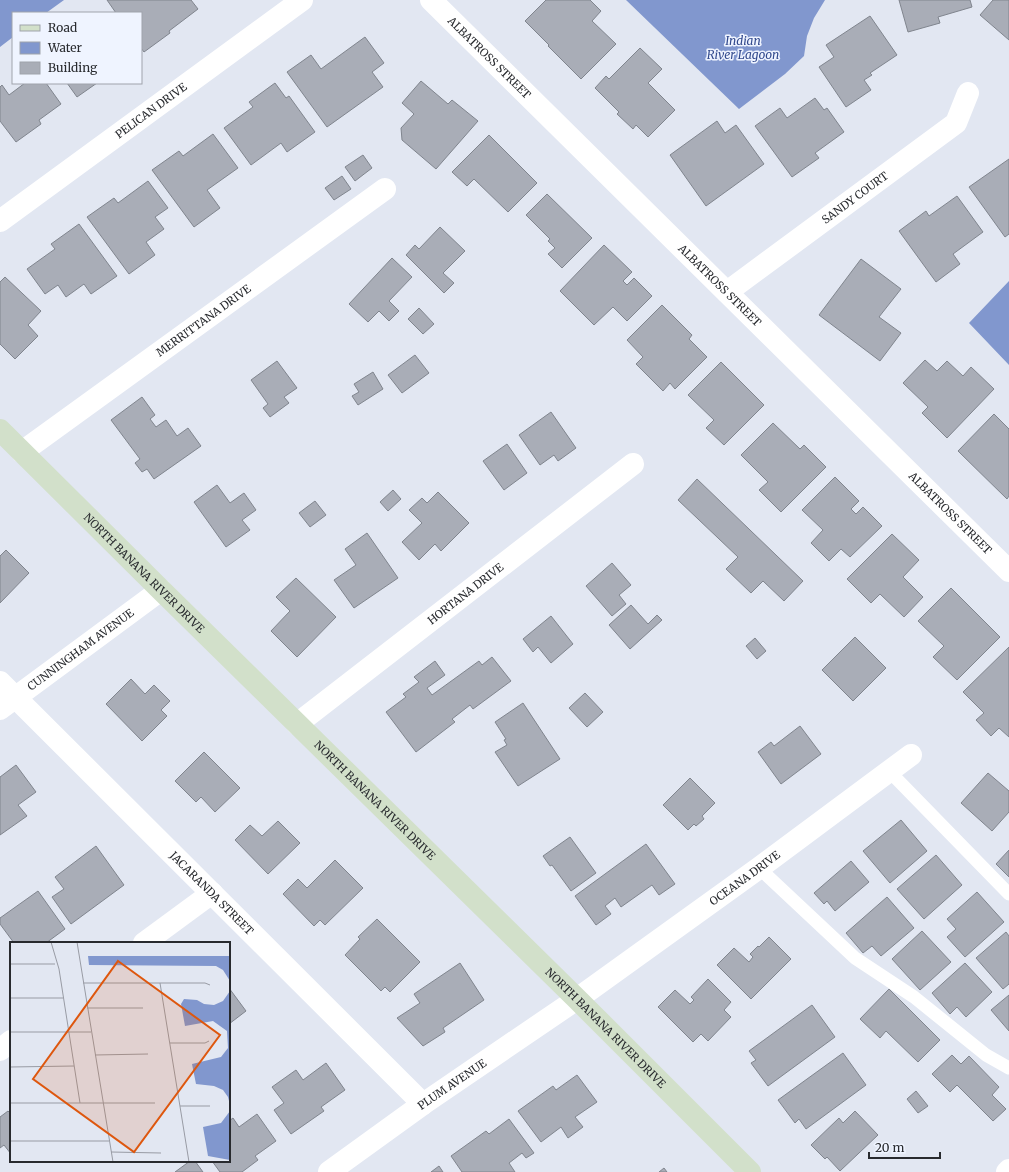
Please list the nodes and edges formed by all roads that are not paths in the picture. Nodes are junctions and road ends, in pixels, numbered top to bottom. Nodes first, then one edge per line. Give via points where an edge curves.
1 (302, 0) edge
2 (431, 0) edge
3 (968, 93) dead end
4 (385, 189) dead end
5 (0, 221) edge
6 (727, 292) junction
7 (0, 430) edge
8 (22, 452) junction
9 (633, 464) dead end
10 (1009, 571) edge
11 (161, 590) junction
12 (0, 682) edge
13 (8, 704) edge
14 (297, 724) junction
15 (911, 755) dead end
16 (889, 771) junction
17 (759, 868) junction
18 (212, 893) junction
19 (1009, 894) edge
20 (145, 942) edge
21 (577, 999) junction
22 (10, 1042) edge
23 (0, 1050) edge
24 (1009, 1068) edge
25 (423, 1104) junction
26 (329, 1172) edge
27 (750, 1172) edge

1 - 5 street, PELICAN DRIVE
2 - 6 street, ALBATROSS STREET
3 - 6 street, SANDY COURT via 956,123
4 - 8 street, MERRITTANA DRIVE
6 - 10 street, ALBATROSS STREET
7 - 8 street, NORTH BANANA RIVER DRIVE
8 - 11 street, NORTH BANANA RIVER DRIVE
9 - 14 street, HORTANA DRIVE
11 - 13 street, CUNNINGHAM AVENUE
11 - 14 street, NORTH BANANA RIVER DRIVE
12 - 13 street, JACARANDA STREET
13 - 18 street, JACARANDA STREET
14 - 21 street, NORTH BANANA RIVER DRIVE
15 - 16 street, OCEANA DRIVE
16 - 17 street, OCEANA DRIVE
16 - 19 lane
17 - 21 street, OCEANA DRIVE
17 - 24 lane via 855,958 914,997 986,1055
18 - 20 street
18 - 25 street, JACARANDA STREET
21 - 25 street, PLUM AVENUE
21 - 27 street, NORTH BANANA RIVER DRIVE
22 - 23 street
25 - 26 street, PLUM AVENUE

